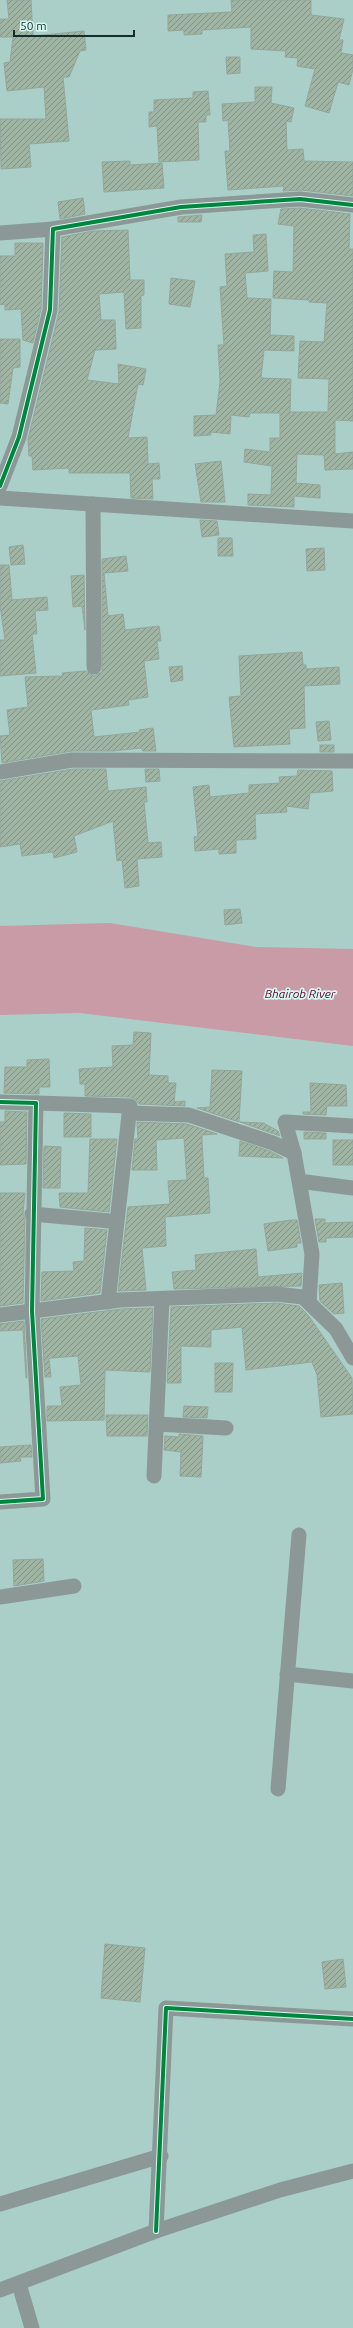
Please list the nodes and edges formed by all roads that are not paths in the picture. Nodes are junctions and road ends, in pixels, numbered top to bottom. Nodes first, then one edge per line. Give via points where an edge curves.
1 (353, 204) edge
2 (53, 229) junction
3 (0, 233) edge
4 (0, 486) edge
5 (0, 498) edge
6 (92, 504) junction
7 (353, 521) edge
8 (94, 667) dead end
9 (353, 761) edge
10 (0, 772) edge
11 (0, 1102) edge
12 (36, 1103) junction
13 (129, 1113) junction
14 (353, 1126) edge
15 (294, 1153) junction
16 (306, 1182) dead end
17 (353, 1188) edge
18 (32, 1214) junction
19 (110, 1221) dead end
20 (162, 1299) junction
21 (108, 1302) junction
22 (309, 1302) junction
23 (32, 1311) junction
24 (0, 1315) edge
25 (353, 1358) edge
26 (157, 1424) junction
27 (226, 1428) dead end
28 (154, 1476) dead end
29 (0, 1502) edge
30 (298, 1535) dead end
31 (74, 1586) dead end
32 (0, 1597) edge
33 (287, 1674) junction
34 (353, 1681) edge
35 (278, 1789) dead end
36 (353, 2019) edge
37 (160, 2156) junction
38 (353, 2171) edge
39 (0, 2204) edge
40 (156, 2231) junction
41 (19, 2284) junction
42 (0, 2290) edge
43 (32, 2328) edge

1 - 2 street via 300,199 181,207
2 - 3 street
2 - 4 street via 50,310 19,437
5 - 6 street
6 - 7 street
6 - 8 street
9 - 10 street via 72,760
11 - 12 street
12 - 13 street via 130,1106
12 - 18 street
13 - 15 street via 189,1115 273,1143
13 - 21 street
14 - 15 street via 285,1122
15 - 22 street via 312,1254
16 - 17 street
18 - 19 street
18 - 23 street
20 - 21 street
20 - 22 street via 276,1294 303,1297
20 - 26 street
21 - 23 street
22 - 25 street via 336,1329
23 - 24 street
23 - 29 street via 43,1499
26 - 27 street
26 - 28 street
30 - 33 street
31 - 32 street
33 - 34 street
33 - 35 street
36 - 37 street via 166,2008
37 - 39 street
37 - 40 street
38 - 40 street via 280,2190
40 - 41 street
41 - 42 street
41 - 43 street

